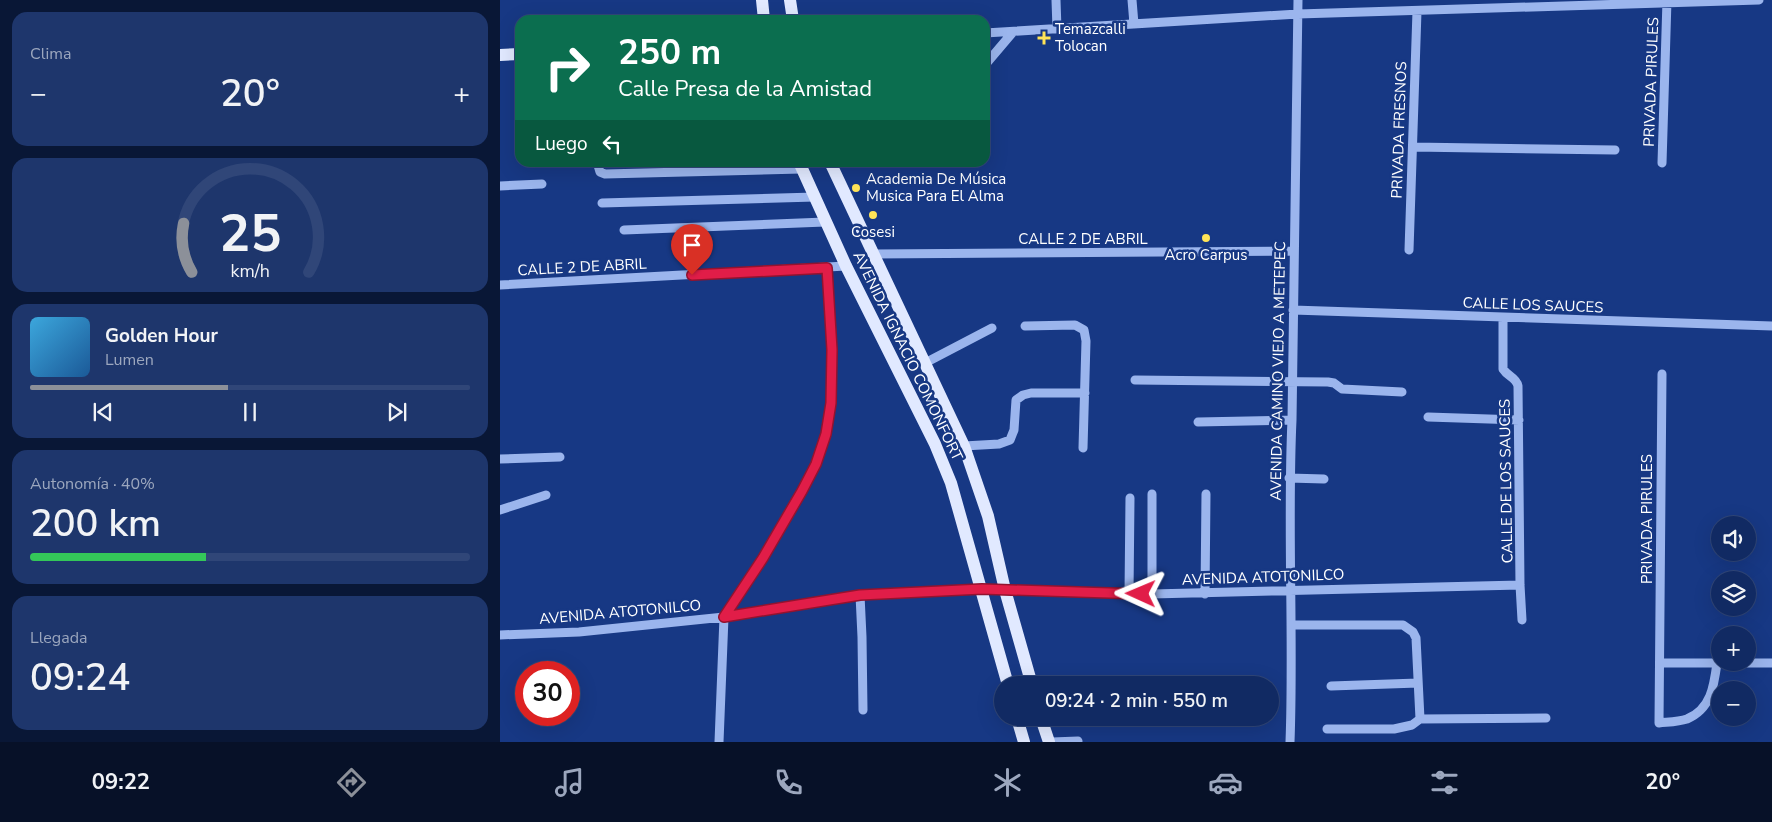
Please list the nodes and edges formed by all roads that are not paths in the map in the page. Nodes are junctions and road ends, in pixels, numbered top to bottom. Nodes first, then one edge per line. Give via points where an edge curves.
1 (762, 0) edge
2 (790, 0) edge
3 (1056, 0) edge
4 (1132, 0) edge
5 (1298, 0) edge
6 (1758, 0) edge
7 (1667, 1) edge
8 (1623, 2) edge
9 (1527, 3) edge
10 (1552, 3) edge
11 (1417, 12) junction
12 (1298, 14) junction
13 (764, 15) edge
14 (792, 15) edge
15 (1134, 24) junction
16 (1057, 29) junction
17 (1013, 32) junction
18 (990, 33) edge
19 (515, 54) edge
20 (500, 55) edge
21 (990, 60) edge
22 (1413, 147) junction
23 (1615, 150) dead end
24 (1662, 163) dead end
25 (598, 167) edge
26 (776, 167) edge
27 (800, 167) edge
28 (832, 167) edge
29 (542, 184) dead end
30 (500, 186) edge
31 (815, 197) junction
32 (602, 203) dead end
33 (825, 222) junction
34 (624, 230) dead end
35 (1409, 250) dead end
36 (1294, 252) junction
37 (873, 254) junction
38 (846, 266) junction
39 (827, 268) junction
40 (500, 285) edge
41 (1293, 310) junction
42 (1503, 318) junction
43 (1025, 326) dead end
44 (1772, 326) edge
45 (992, 328) dead end
46 (924, 363) junction
47 (1662, 374) dead end
48 (1135, 380) dead end
49 (1292, 383) junction
50 (1402, 392) dead end
51 (1085, 393) junction
52 (1428, 417) dead end
53 (1292, 420) junction
54 (1519, 420) junction
55 (1198, 422) dead end
56 (964, 446) junction
57 (1083, 448) dead end
58 (560, 457) dead end
59 (500, 459) edge
60 (1289, 478) junction
61 (1324, 479) dead end
62 (546, 494) dead end
63 (1152, 494) dead end
64 (1206, 494) dead end
65 (1130, 498) dead end
66 (500, 510) edge
67 (1520, 585) junction
68 (982, 589) junction
69 (1005, 590) junction
70 (1291, 590) junction
71 (1129, 594) junction
72 (1152, 594) junction
73 (1205, 594) junction
74 (860, 595) junction
75 (724, 617) junction
76 (1522, 620) dead end
77 (1291, 625) junction
78 (500, 634) edge
79 (1660, 663) junction
80 (1711, 663) edge
81 (1756, 663) edge
82 (1772, 663) edge
83 (1716, 671) edge
84 (1006, 676) edge
85 (1029, 676) edge
86 (1418, 683) junction
87 (1331, 686) dead end
88 (863, 710) dead end
89 (1546, 718) dead end
90 (1420, 719) junction
91 (1019, 726) edge
92 (1045, 726) edge
93 (1327, 729) dead end
94 (1078, 741) edge
95 (719, 742) edge
96 (1024, 742) edge
97 (1050, 742) edge
98 (1290, 742) edge

1 - 13 main road
2 - 14 main road
3 - 16 street
4 - 15 street
5 - 12 street, AVENIDA CAMINO VIEJO A METEPEC
6 - 7 street
7 - 8 street
7 - 24 street, PRIVADA PIRULES
8 - 10 street
9 - 10 street
9 - 11 street
11 - 12 street
11 - 22 street, PRIVADA FRESNOS
12 - 15 street
12 - 36 street, AVENIDA CAMINO VIEJO A METEPEC
15 - 16 street
16 - 17 street
17 - 18 street
17 - 21 street
19 - 20 main road
22 - 23 street
22 - 35 street, PRIVADA FRESNOS
25 - 26 street via 605,174
27 - 31 main road, AVENIDA IGNACIO COMONFORT
28 - 37 main road, AVENIDA IGNACIO COMONFORT
29 - 30 street
31 - 32 street
31 - 33 main road, AVENIDA IGNACIO COMONFORT
33 - 34 street
33 - 38 main road, AVENIDA IGNACIO COMONFORT
36 - 37 street, CALLE 2 DE ABRIL
36 - 41 street, AVENIDA CAMINO VIEJO A METEPEC
37 - 46 main road, AVENIDA IGNACIO COMONFORT
38 - 39 street, CALLE 2 DE ABRIL
38 - 68 main road, AVENIDA IGNACIO COMONFORT via 935,444 951,483
39 - 40 street, CALLE 2 DE ABRIL
39 - 75 street via 832,350 831,403 826,434 802,491
41 - 42 street, CALLE LOS SAUCES
41 - 49 street, AVENIDA CAMINO VIEJO A METEPEC
42 - 44 street, CALLE LOS SAUCES
42 - 54 street, CALLE DE LOS SAUCES via 1503,369 1517,381
43 - 51 street via 1075,326 1084,330
45 - 46 street
46 - 56 main road, AVENIDA IGNACIO COMONFORT
47 - 79 street, PRIVADA PIRULES
48 - 49 street
49 - 50 street via 1332,382 1342,389
49 - 53 street, AVENIDA CAMINO VIEJO A METEPEC
51 - 56 street via 1023,394 1016,400 1010,440
51 - 57 street
52 - 54 street
53 - 55 street
53 - 60 street, AVENIDA CAMINO VIEJO A METEPEC
54 - 67 street, CALLE DE LOS SAUCES
56 - 69 main road, AVENIDA IGNACIO COMONFORT via 988,516
58 - 59 street
60 - 61 street
60 - 70 street, AVENIDA CAMINO VIEJO A METEPEC
62 - 66 street
63 - 72 street
64 - 73 street
65 - 71 street
67 - 70 street, AVENIDA ATOTONILCO
67 - 76 street, CALLE DE LOS SAUCES
68 - 69 street, AVENIDA ATOTONILCO
68 - 74 street, AVENIDA ATOTONILCO
68 - 84 main road, AVENIDA IGNACIO COMONFORT
69 - 71 street, AVENIDA ATOTONILCO
69 - 85 main road, AVENIDA IGNACIO COMONFORT
70 - 73 street, AVENIDA ATOTONILCO
70 - 77 street, AVENIDA CAMINO VIEJO A METEPEC
71 - 72 street, AVENIDA ATOTONILCO
72 - 73 street, AVENIDA ATOTONILCO
74 - 75 street, AVENIDA ATOTONILCO
74 - 88 street
75 - 78 street, AVENIDA ATOTONILCO via 579,632
75 - 95 street
77 - 86 street via 1403,625 1414,632 1416,638
77 - 98 street, AVENIDA CAMINO VIEJO A METEPEC
79 - 80 street
79 - 83 street, PRIVADA PIRULES via 1659,724 1686,719 1706,705 1714,690
81 - 82 street
86 - 87 street
86 - 90 street
89 - 90 street
90 - 93 street via 1412,725 1394,729
91 - 96 main road
92 - 97 main road
94 - 97 street

